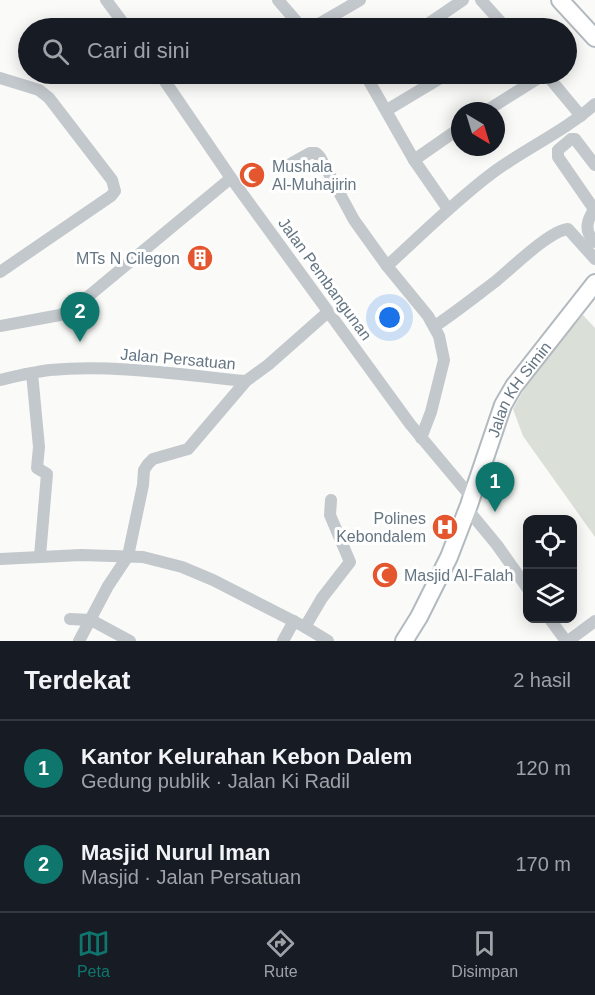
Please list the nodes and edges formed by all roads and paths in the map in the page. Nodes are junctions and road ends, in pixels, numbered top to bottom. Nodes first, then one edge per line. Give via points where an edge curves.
1 (106, 0) edge
2 (278, 0) edge
3 (360, 0) edge
4 (463, 0) edge
5 (481, 0) edge
6 (560, 0) edge
7 (120, 18) edge
8 (293, 18) edge
9 (329, 18) edge
10 (437, 18) edge
11 (497, 18) edge
12 (577, 18) edge
13 (577, 18) edge
14 (595, 38) edge
15 (0, 78) edge
16 (18, 84) edge
17 (20, 84) edge
18 (167, 84) edge
19 (371, 84) edge
20 (430, 84) edge
21 (530, 84) edge
22 (554, 84) edge
23 (501, 102) edge
24 (595, 104) edge
25 (387, 110) junction
26 (581, 116) junction
27 (451, 134) edge
28 (414, 160) junction
29 (292, 163) dead end
30 (595, 165) edge
31 (231, 178) junction
32 (448, 209) junction
33 (594, 209) edge
34 (595, 242) edge
35 (595, 259) edge
36 (387, 266) junction
37 (0, 272) edge
38 (595, 283) edge
39 (328, 312) junction
40 (0, 326) edge
41 (435, 326) junction
42 (32, 373) junction
43 (0, 380) edge
44 (246, 381) junction
45 (421, 438) junction
46 (331, 500) dead end
47 (470, 504) junction
48 (40, 556) junction
49 (128, 556) junction
50 (0, 559) edge
51 (523, 582) edge
52 (70, 619) dead end
53 (91, 620) junction
54 (595, 621) edge
55 (553, 623) edge
56 (299, 624) junction
57 (79, 641) edge
58 (130, 641) edge
59 (283, 641) edge
60 (328, 641) edge
61 (404, 641) edge
62 (567, 641) edge

1 - 7 street
2 - 8 street
3 - 9 street
4 - 10 street
5 - 11 street
6 - 12 street
13 - 14 street
15 - 16 street
17 - 37 street via 49,98 112,180 115,191
18 - 31 street, Jalan Pembangunan
19 - 25 street
20 - 25 street
21 - 23 street
22 - 26 street
24 - 26 street
25 - 28 street
26 - 32 street via 493,173
27 - 28 street
28 - 32 street
29 - 36 street via 310,153 320,157 354,220
30 - 33 street via 575,139 558,150 558,157
31 - 39 street, Jalan Pembangunan
31 - 40 street via 73,309
32 - 36 street
33 - 34 street via 586,230
35 - 41 street via 568,229 562,230
36 - 41 street
38 - 47 street, Jalan KH Simin via 508,395
39 - 44 street, Jalan Persatuan
39 - 45 street, Jalan Pembangunan
41 - 45 street via 444,360
42 - 43 street, Jalan Persatuan
42 - 44 street, Jalan Persatuan via 124,370
42 - 48 street via 39,447 37,468 47,474
44 - 49 street via 188,449 148,464
45 - 47 street, Jalan Pembangunan
46 - 56 street via 330,515 350,562
47 - 51 street, Jalan Pembangunan
47 - 61 street, Jalan KH Simin via 449,557
48 - 49 street
48 - 50 street
49 - 53 street
49 - 56 street via 182,567
52 - 53 street
53 - 57 street
53 - 58 street
54 - 62 street
55 - 62 street
56 - 59 street
56 - 60 street

